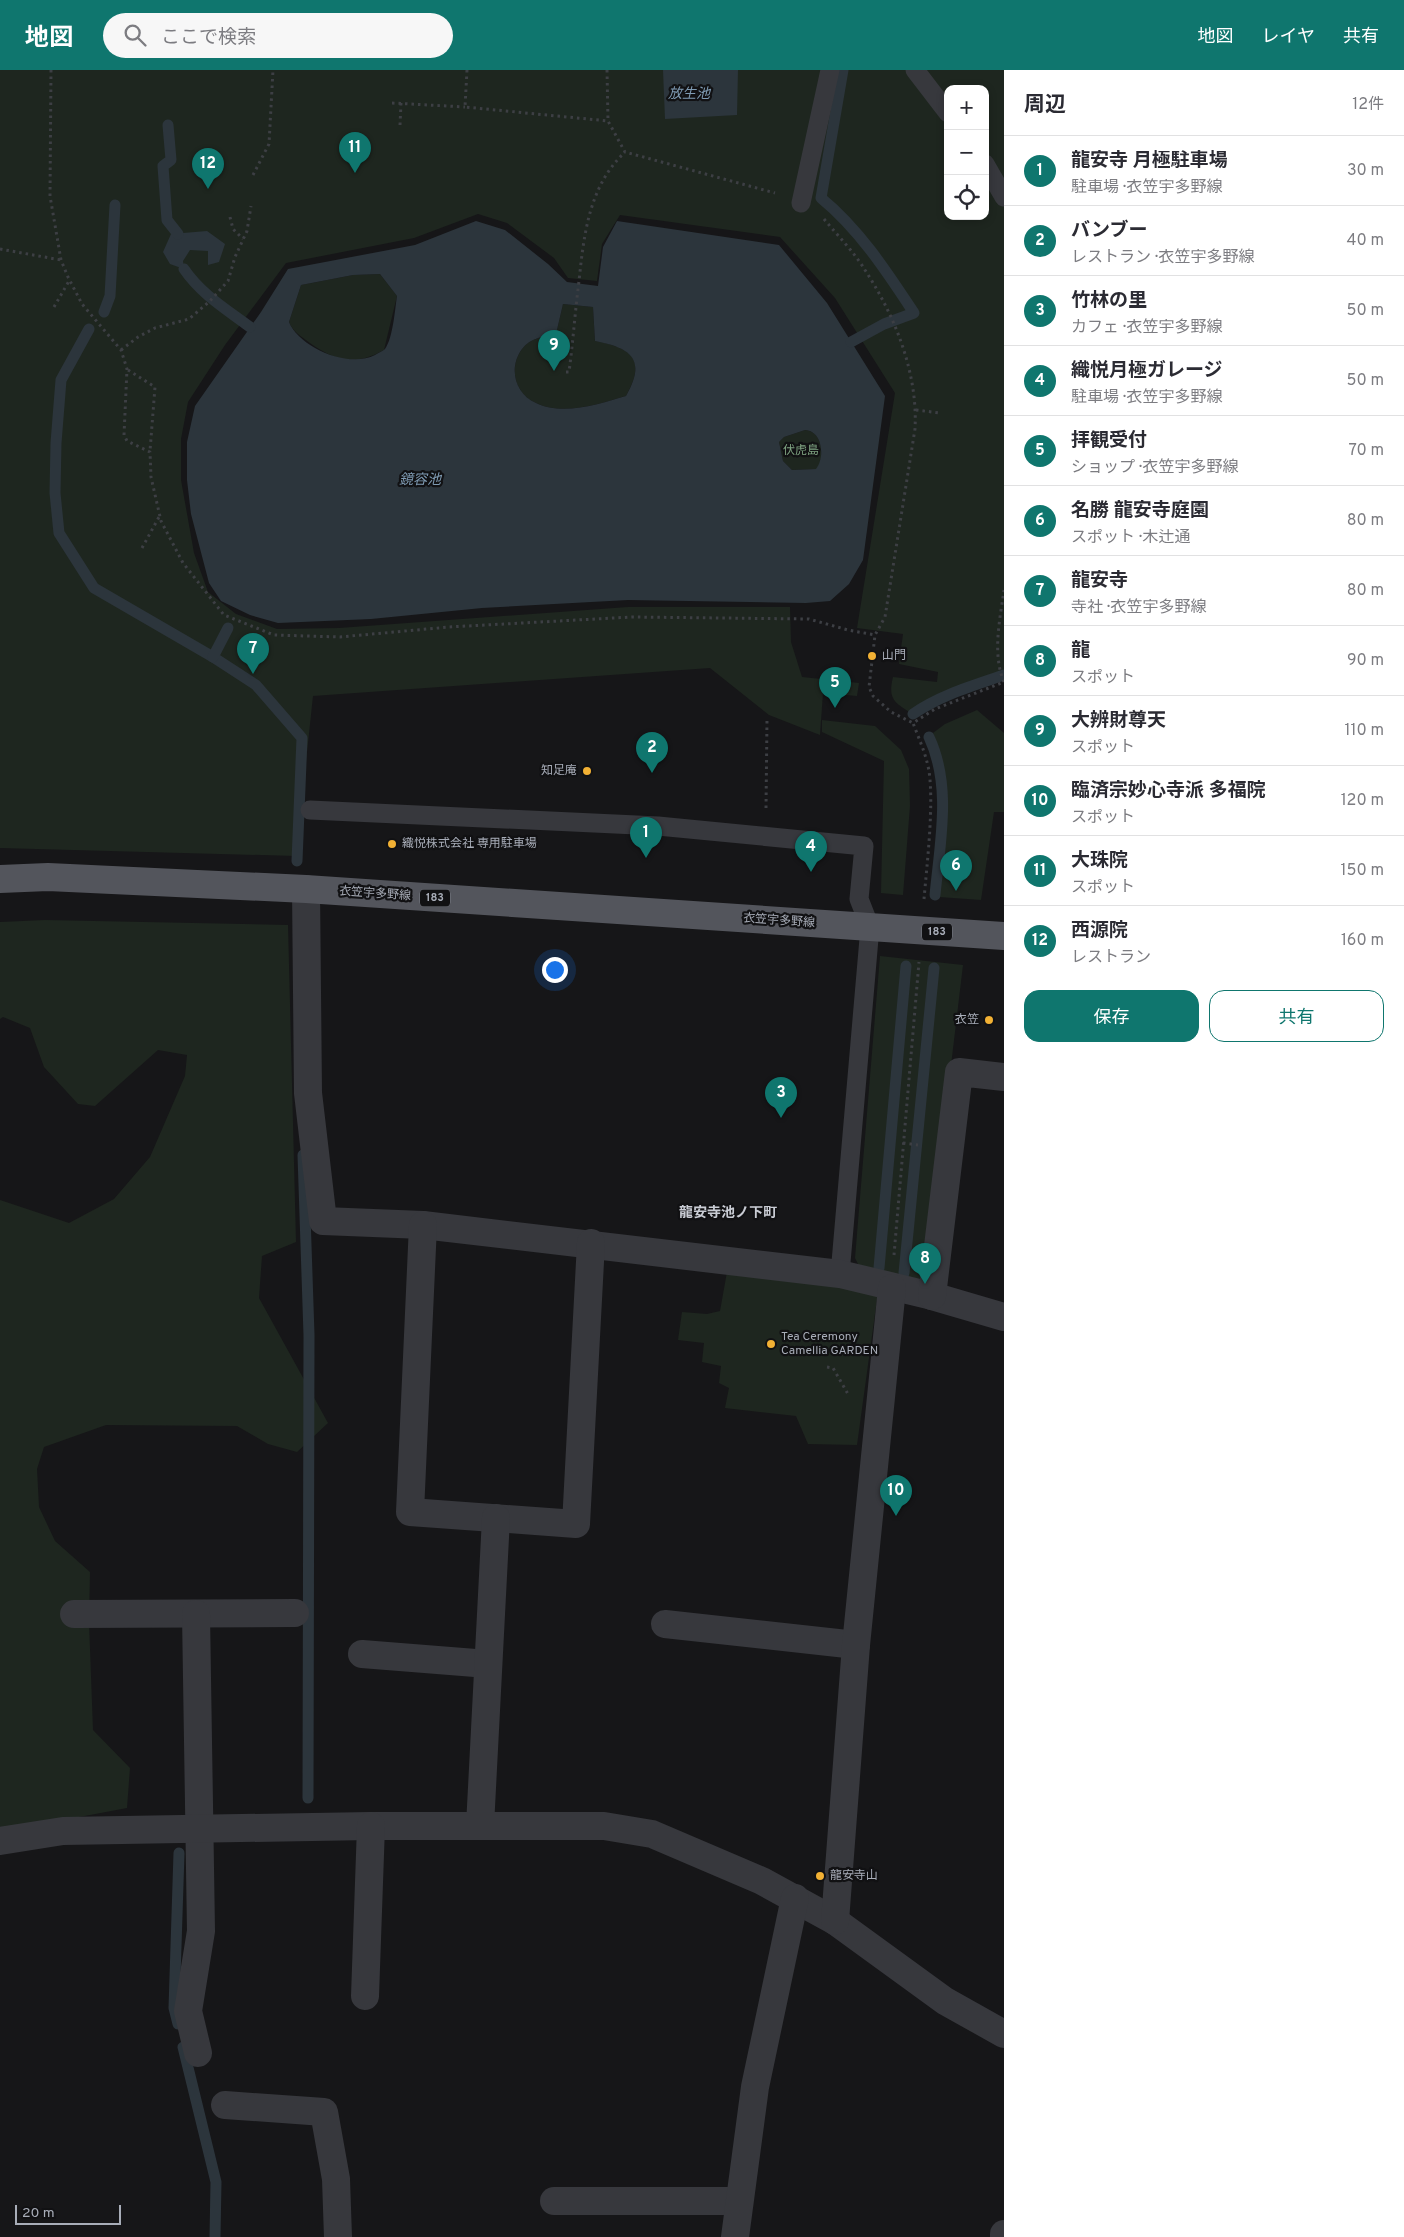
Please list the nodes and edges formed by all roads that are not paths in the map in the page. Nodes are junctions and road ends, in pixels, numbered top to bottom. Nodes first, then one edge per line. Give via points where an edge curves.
1 (830, 70) edge
2 (915, 70) edge
3 (944, 108) edge
4 (989, 171) edge
5 (1004, 197) edge
6 (801, 203) dead end
7 (310, 810) dead end
8 (0, 879) edge
9 (306, 889) junction
10 (870, 927) junction
11 (1004, 936) edge
12 (1004, 1076) edge
13 (423, 1225) junction
14 (591, 1243) junction
15 (840, 1274) junction
16 (892, 1288) junction
17 (932, 1296) junction
18 (1004, 1317) edge
19 (496, 1518) junction
20 (74, 1614) dead end
21 (196, 1614) junction
22 (295, 1614) dead end
23 (665, 1624) dead end
24 (856, 1645) junction
25 (362, 1654) dead end
26 (488, 1664) junction
27 (371, 1826) junction
28 (480, 1826) junction
29 (199, 1828) junction
30 (0, 1841) edge
31 (795, 1898) junction
32 (835, 1921) junction
33 (365, 1996) dead end
34 (1004, 2034) edge
35 (198, 2053) dead end
36 (225, 2105) dead end
37 (554, 2200) dead end
38 (739, 2201) junction
39 (338, 2237) edge
40 (735, 2237) edge

1 - 6 lane
2 - 3 lane
4 - 5 lane
7 - 10 lane via 658,826 864,846 859,899
8 - 9 main road, 衣笠宇多野線 / 183 via 48,877
9 - 10 main road, 衣笠宇多野線 / 183
9 - 13 street via 308,1094 323,1221
10 - 11 main road, 183
10 - 15 lane
12 - 17 street via 959,1072
13 - 14 street
13 - 19 street via 410,1512
14 - 15 street
14 - 19 street via 576,1524
15 - 16 street
16 - 17 street
16 - 24 street
17 - 18 street
19 - 26 street
20 - 21 street
21 - 22 street
21 - 29 street
23 - 24 street
24 - 32 street
25 - 26 street
26 - 28 street
27 - 28 street
27 - 29 street
27 - 33 street
28 - 31 street via 604,1826 652,1834
29 - 30 street via 63,1831
29 - 35 street via 201,1931 188,2011
31 - 32 street
31 - 38 street via 755,2087
32 - 34 street via 945,2001
36 - 39 street via 324,2112 336,2179
37 - 38 street
38 - 40 street

